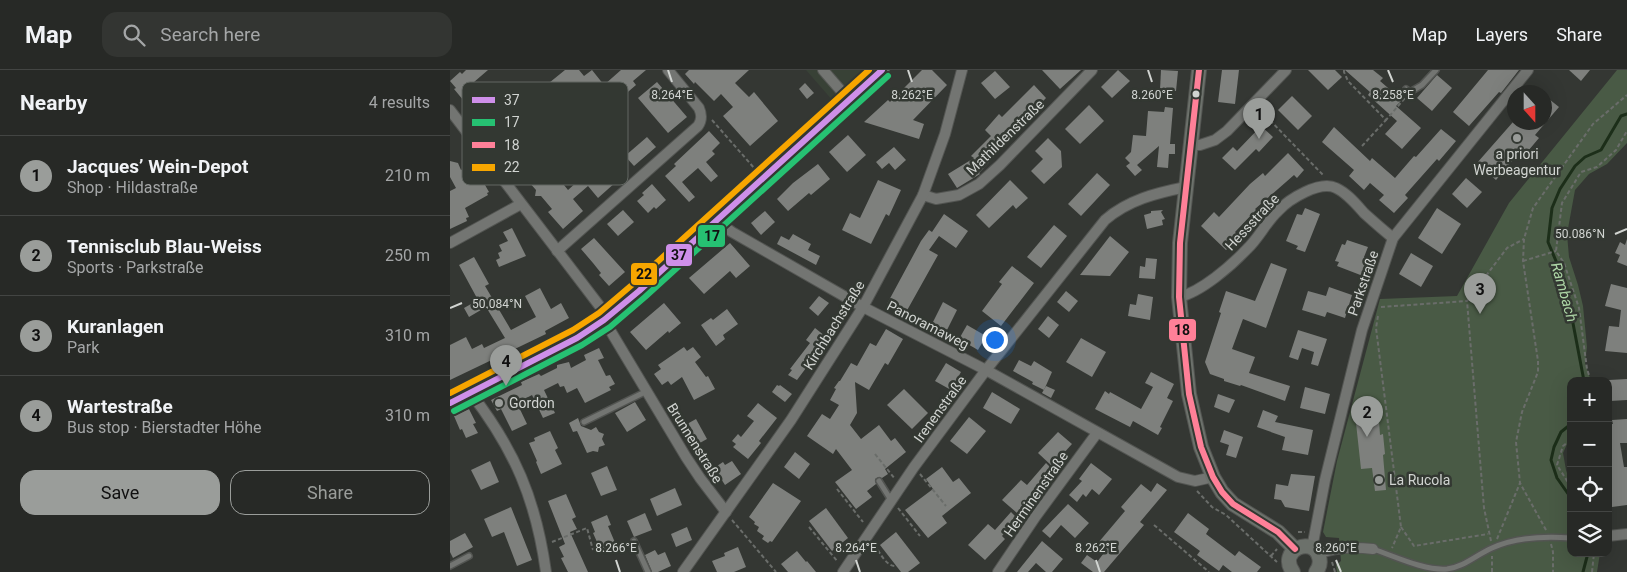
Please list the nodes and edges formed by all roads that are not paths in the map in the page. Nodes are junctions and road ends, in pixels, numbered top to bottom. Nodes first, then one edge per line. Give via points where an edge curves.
1 (668, 70) edge
2 (823, 70) edge
3 (882, 70) edge
4 (962, 70) edge
5 (1092, 70) edge
6 (1198, 70) edge
7 (1286, 70) edge
8 (1436, 70) edge
9 (1528, 70) edge
10 (1408, 91) road end
11 (849, 100) junction
12 (450, 110) edge
13 (462, 126) edge
14 (1191, 145) junction
15 (507, 185) edge
16 (1186, 187) junction
17 (923, 196) junction
18 (521, 204) junction
19 (715, 220) junction
20 (1393, 238) junction
21 (450, 243) edge
22 (557, 251) junction
23 (1179, 297) junction
24 (863, 307) junction
25 (606, 318) junction
26 (986, 370) junction
27 (647, 391) junction
28 (470, 392) junction
29 (450, 403) edge
30 (584, 422) dead end
31 (1097, 433) junction
32 (1212, 477) junction
33 (879, 481) dead end
34 (892, 500) junction
35 (726, 512) junction
36 (1627, 534) edge
37 (1612, 536) edge
38 (1567, 538) edge
39 (634, 541) dead end
40 (1295, 549) junction
41 (1373, 549) joint
42 (1320, 553) junction
43 (469, 556) dead end
44 (450, 566) edge
45 (844, 571) edge
46 (546, 572) edge
47 (648, 572) edge
48 (684, 572) edge
49 (998, 572) edge
50 (1293, 572) edge
51 (1316, 572) edge

1 - 22 street via 701,114 698,126
2 - 11 street
3 - 11 street
4 - 17 street, Kirchbachstraße via 945,134
5 - 17 street, Mathildenstraße via 979,184 959,195 936,199
6 - 14 street
7 - 14 street via 1227,131 1215,140
8 - 10 lane via 1422,85
9 - 20 street, Parkstraße
11 - 19 street
12 - 13 street, Brunnenstraße
14 - 16 street
15 - 18 street, Brunnenstraße
16 - 23 street via 1181,226
16 - 26 street, Irenenstraße via 1134,201 1105,220
17 - 24 street, Kirchbachstraße
18 - 21 street
18 - 22 street, Brunnenstraße
19 - 24 street, Panoramaweg
19 - 25 street
20 - 23 street, Hessstraße via 1345,193 1334,186 1318,187 1302,193 1278,210 1246,250 1196,291
20 - 42 street, Parkstraße via 1362,330 1325,480
22 - 25 street, Brunnenstraße
23 - 32 street via 1189,394 1201,447
24 - 26 street, Panoramaweg
24 - 35 street, Kirchbachstraße via 791,420
25 - 27 street, Brunnenstraße
25 - 28 street via 577,338
26 - 31 street, Panoramaweg
26 - 34 street, Irenenstraße
27 - 30 lane
27 - 35 street, Brunnenstraße via 700,478
28 - 29 street
28 - 46 street via 504,439 528,490 543,546
31 - 32 street, Panoramaweg via 1178,477 1195,481
31 - 49 street, Herminenstraße
32 - 40 street via 1233,504 1278,532
33 - 34 lane
34 - 45 street, Irenenstraße
35 - 48 street, Kirchbachstraße
36 - 37 street
38 - 41 lane via 1516,541 1446,569 1426,567
39 - 47 lane
40 - 42 street via 1303,546
40 - 50 street via 1289,559
41 - 42 street via 1334,549
42 - 51 street
43 - 44 lane

